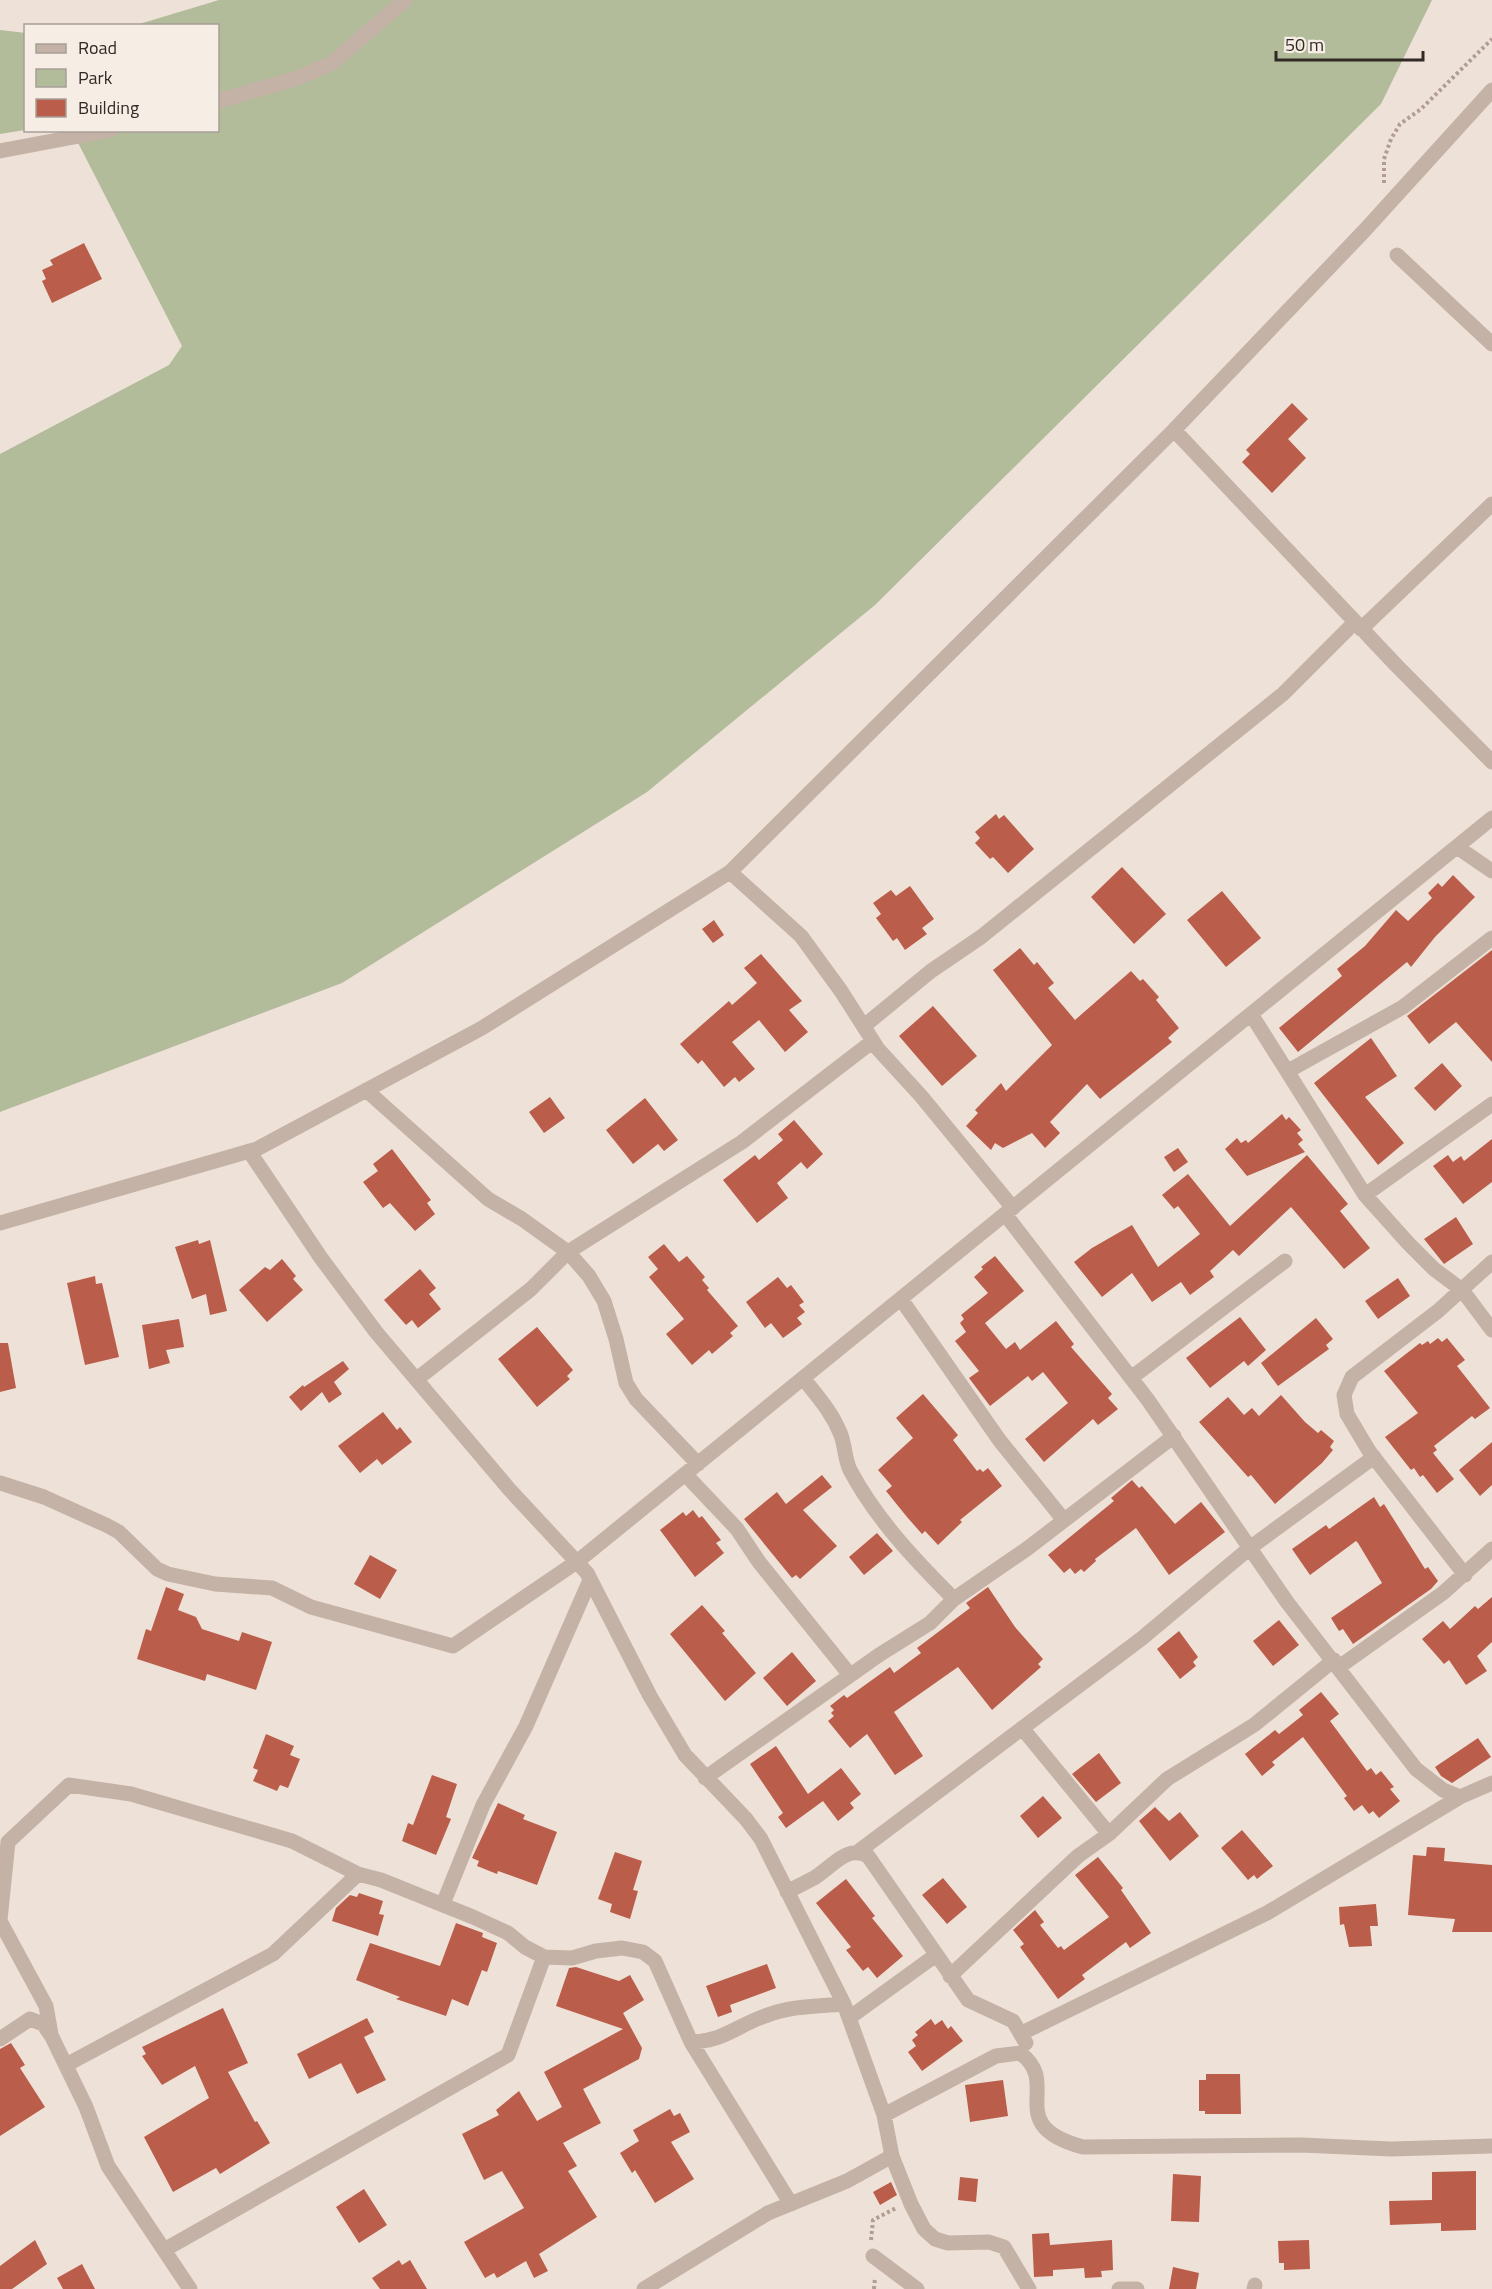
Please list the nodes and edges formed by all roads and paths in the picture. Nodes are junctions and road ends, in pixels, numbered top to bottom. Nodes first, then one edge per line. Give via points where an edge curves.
1 (405, 0) edge
2 (1492, 39) edge
3 (1492, 90) edge
4 (219, 101) edge
5 (100, 132) edge
6 (0, 151) edge
7 (1384, 209) junction
8 (1397, 255) dead end
9 (1492, 344) edge
10 (1174, 430) junction
11 (1492, 504) edge
12 (1358, 625) junction
13 (1492, 762) edge
14 (1492, 818) edge
15 (1457, 847) junction
16 (1492, 871) edge
17 (730, 872) junction
18 (1492, 939) edge
19 (1251, 1014) junction
20 (864, 1026) junction
21 (873, 1041) junction
22 (1288, 1071) junction
23 (366, 1090) junction
24 (1492, 1104) edge
25 (249, 1151) junction
26 (1365, 1195) junction
27 (1009, 1211) junction
28 (0, 1223) edge
29 (568, 1252) junction
30 (1285, 1260) dead end
31 (1492, 1262) edge
32 (1462, 1290) junction
33 (901, 1299) junction
34 (1492, 1330) edge
35 (803, 1378) junction
36 (1131, 1378) junction
37 (417, 1379) junction
38 (1174, 1436) junction
39 (1374, 1457) junction
40 (698, 1464) junction
41 (685, 1474) junction
42 (0, 1483) edge
43 (1063, 1519) junction
44 (1251, 1547) junction
45 (1492, 1549) edge
46 (578, 1561) junction
47 (1466, 1575) junction
48 (590, 1580) junction
49 (954, 1599) junction
50 (1336, 1663) junction
51 (850, 1675) junction
52 (1022, 1728) junction
53 (705, 1778) junction
54 (1492, 1783) edge
55 (1460, 1797) junction
56 (1109, 1834) junction
57 (859, 1851) junction
58 (358, 1874) junction
59 (787, 1892) junction
60 (443, 1904) junction
61 (0, 1920) edge
62 (936, 1955) junction
63 (544, 1957) junction
64 (950, 1976) junction
65 (846, 2011) junction
66 (1022, 2033) junction
67 (52, 2037) junction
68 (0, 2038) edge
69 (691, 2042) junction
70 (1032, 2062) junction
71 (66, 2065) junction
72 (884, 2115) junction
73 (1492, 2146) edge
74 (892, 2156) junction
75 (790, 2204) junction
76 (911, 2204) junction
77 (164, 2250) junction
78 (873, 2256) junction
79 (190, 2289) edge
80 (644, 2289) edge
81 (874, 2289) edge
82 (917, 2289) edge
83 (1029, 2289) edge
84 (1119, 2289) edge
85 (1137, 2289) edge

1 - 4 street via 332,63 298,78
2 - 7 path via 1421,110 1400,124 1390,139 1384,159
3 - 7 street
5 - 6 street
7 - 10 street
8 - 9 street
10 - 12 street
10 - 17 street
11 - 12 street
12 - 13 street
12 - 20 street via 1283,694
14 - 15 street
15 - 16 street
15 - 19 street
17 - 20 street via 801,936
17 - 23 street via 482,1028
18 - 22 street via 1403,1007
19 - 22 street
19 - 27 street
20 - 21 street
21 - 27 street
21 - 29 street via 742,1142
22 - 26 street
23 - 25 street
23 - 29 street via 488,1199
24 - 26 street
25 - 28 street
25 - 37 street via 321,1258
26 - 32 street via 1408,1243
27 - 33 street
27 - 36 street
29 - 37 street via 531,1289
29 - 40 street via 596,1285 616,1339 626,1383 636,1399
30 - 36 street
31 - 32 street
32 - 34 street
32 - 39 street via 1352,1377 1344,1395 1347,1414
33 - 35 street
33 - 43 street via 1000,1441
35 - 40 street
35 - 49 street via 829,1409 842,1437 849,1467 880,1517
36 - 38 street
37 - 46 street via 509,1489
38 - 43 street
38 - 44 street
39 - 44 street
39 - 47 street
40 - 41 street
41 - 46 street
41 - 51 street via 737,1529
42 - 46 street via 54,1501 113,1528 157,1569 168,1574 215,1584 272,1588 311,1607 453,1646
43 - 49 street
44 - 50 street via 1287,1602
44 - 52 street via 1141,1639
45 - 47 street
46 - 48 street
47 - 50 street
48 - 53 street via 650,1696
48 - 60 street via 526,1726 483,1805
49 - 51 street via 930,1623
50 - 55 street via 1416,1769 1443,1790
50 - 56 street via 1254,1725 1167,1779
51 - 53 street
52 - 56 street
52 - 57 street
53 - 59 street via 761,1839
54 - 55 street
55 - 66 street via 1267,1913
56 - 64 street via 1078,1856
57 - 59 street via 837,1860 818,1876
57 - 62 street via 879,1870
58 - 60 street
58 - 61 street via 292,1841 131,1794 69,1785 8,1842
58 - 71 street via 273,1954
59 - 65 street
60 - 63 street via 508,1933
61 - 67 street via 46,2006
62 - 64 street
62 - 65 street
63 - 69 street via 572,1958 622,1948 643,1952 655,1961
63 - 77 street via 508,2055
64 - 66 street via 968,2000 1013,2021
65 - 69 street via 787,2010 764,2016 711,2041
65 - 72 street
66 - 70 street
67 - 68 street via 43,2024 30,2019
67 - 71 street
69 - 75 street
70 - 72 street via 1020,2053 996,2056
70 - 73 street via 1038,2083 1035,2110 1046,2130 1060,2141 1083,2147
71 - 77 street via 108,2166
72 - 74 street
74 - 75 street via 847,2181
74 - 76 street
75 - 80 street
76 - 78 path via 886,2211 873,2220
76 - 83 street via 924,2229 935,2239 948,2243 989,2242 1004,2247
77 - 79 street
78 - 81 path
78 - 82 street
84 - 85 street

